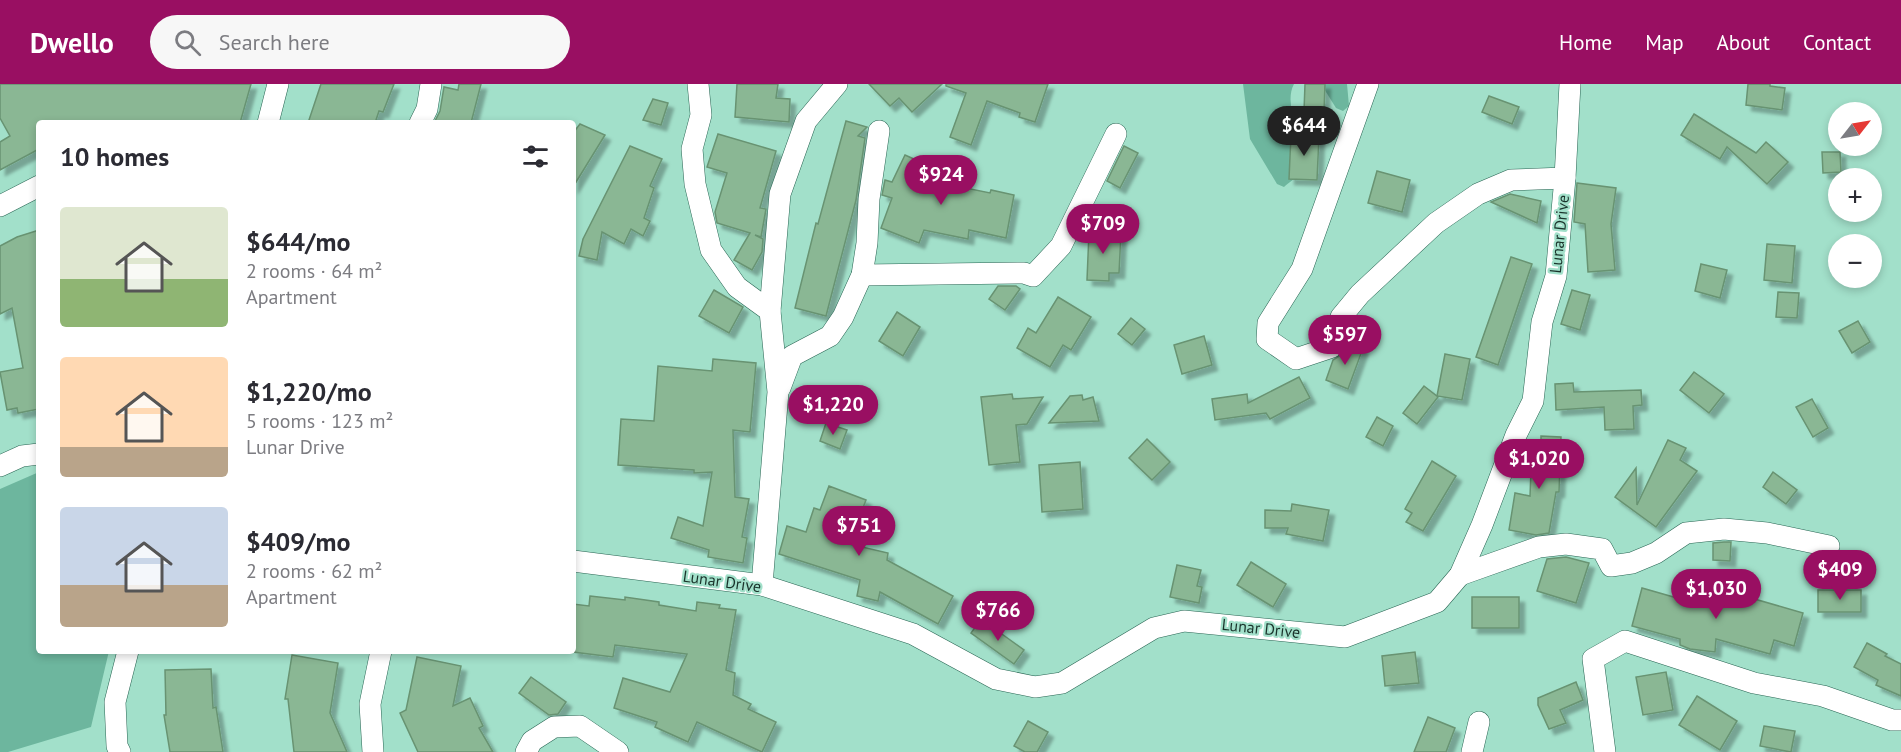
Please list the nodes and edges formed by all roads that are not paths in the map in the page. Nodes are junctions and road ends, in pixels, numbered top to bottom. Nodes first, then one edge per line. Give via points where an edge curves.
1 (278, 84) edge
2 (432, 84) edge
3 (698, 84) edge
4 (837, 84) edge
5 (1368, 84) edge
6 (1570, 84) edge
7 (269, 120) edge
8 (422, 120) edge
9 (879, 131) dead end
10 (1116, 134) dead end
11 (1565, 178) junction
12 (36, 188) edge
13 (0, 206) edge
14 (862, 275) junction
15 (770, 311) junction
16 (778, 392) junction
17 (36, 454) edge
18 (0, 466) edge
19 (1829, 546) dead end
20 (576, 561) edge
21 (1461, 575) junction
22 (762, 585) junction
23 (127, 654) edge
24 (380, 654) edge
25 (1901, 720) edge
26 (1479, 722) dead end
27 (120, 752) edge
28 (373, 752) edge
29 (526, 752) edge
30 (618, 752) edge
31 (1472, 752) edge
32 (1605, 752) edge

1 - 7 street
2 - 8 street
3 - 15 street via 701,115 692,149 695,184 711,250 737,287
4 - 15 street via 806,121 780,194
5 - 11 street via 1302,269 1268,323 1267,339 1296,358 1332,347 1341,318 1360,294 1436,222 1478,194 1511,180
6 - 11 street, Lunar Drive
9 - 14 street
10 - 14 street via 1061,246 1033,276
11 - 21 street, Lunar Drive via 1556,276 1542,322 1533,401
12 - 13 street
14 - 16 street via 830,336 792,356
15 - 16 street
16 - 22 street
17 - 18 street
19 - 21 street via 1767,532 1724,529 1686,533 1632,563 1611,566 1602,549 1566,544 1539,547
20 - 22 street, Lunar Drive
21 - 22 street, Lunar Drive via 1437,602 1345,637 1184,621 1154,627 1062,683 1035,687 996,679 913,634
23 - 27 street via 115,702
24 - 28 street via 370,704
25 - 32 street via 1823,696 1754,683 1625,641 1593,659
26 - 31 street
29 - 30 street via 532,741 554,727 580,726

